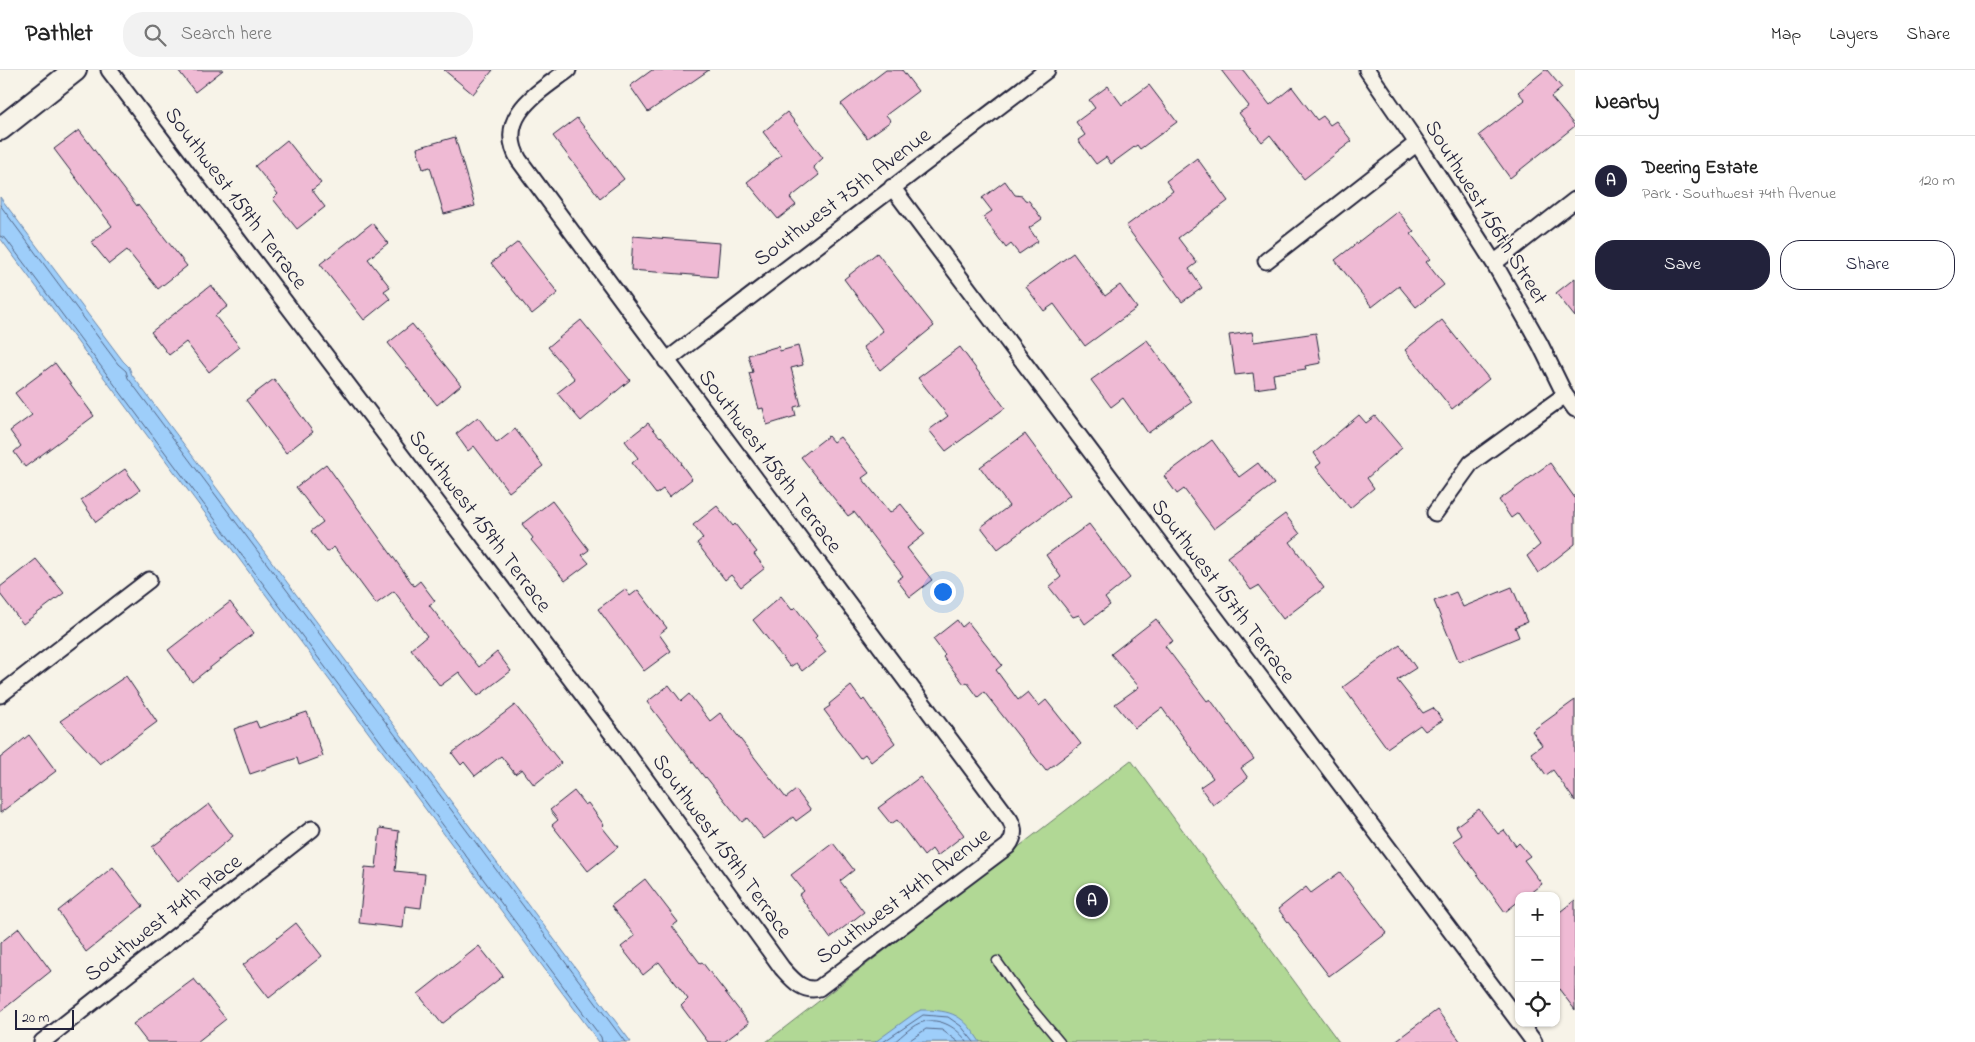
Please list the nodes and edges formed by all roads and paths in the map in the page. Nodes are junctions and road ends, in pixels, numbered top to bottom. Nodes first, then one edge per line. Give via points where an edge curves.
1 (74, 70) edge
2 (109, 70) edge
3 (568, 70) edge
4 (1047, 70) edge
5 (1367, 70) edge
6 (0, 129) edge
7 (1417, 143) junction
8 (892, 187) junction
9 (1575, 200) edge
10 (1266, 261) dead end
11 (1494, 263) junction
12 (666, 361) junction
13 (1565, 395) junction
14 (1575, 410) edge
15 (1435, 513) dead end
16 (148, 580) dead end
17 (0, 695) edge
18 (1004, 812) joint
19 (312, 829) dead end
20 (997, 961) dead end
21 (820, 988) joint
22 (1515, 1018) edge
23 (1522, 1027) edge
24 (42, 1042) edge
25 (1060, 1042) edge
26 (1534, 1042) edge

1 - 6 street
2 - 21 street, Southwest 159th Terrace via 620,744 782,968 800,986
3 - 12 street, Southwest 158th Terrace via 525,105 511,134 512,147 518,160
4 - 8 street, Southwest 75th Avenue
5 - 7 street, Southwest 156th Street
7 - 10 street
7 - 11 street, Southwest 156th Street
8 - 12 street, Southwest 75th Avenue
8 - 22 street, Southwest 157th Terrace
9 - 11 street
11 - 13 street, Southwest 156th Street
12 - 18 street, Southwest 158th Terrace
13 - 14 street, Southwest 156th Street
13 - 15 street via 1470,463
16 - 17 street
18 - 21 street, Southwest 74th Avenue via 1014,829 1008,846
19 - 24 street, Southwest 74th Place
20 - 25 lane
23 - 26 street, Southwest 157th Terrace

